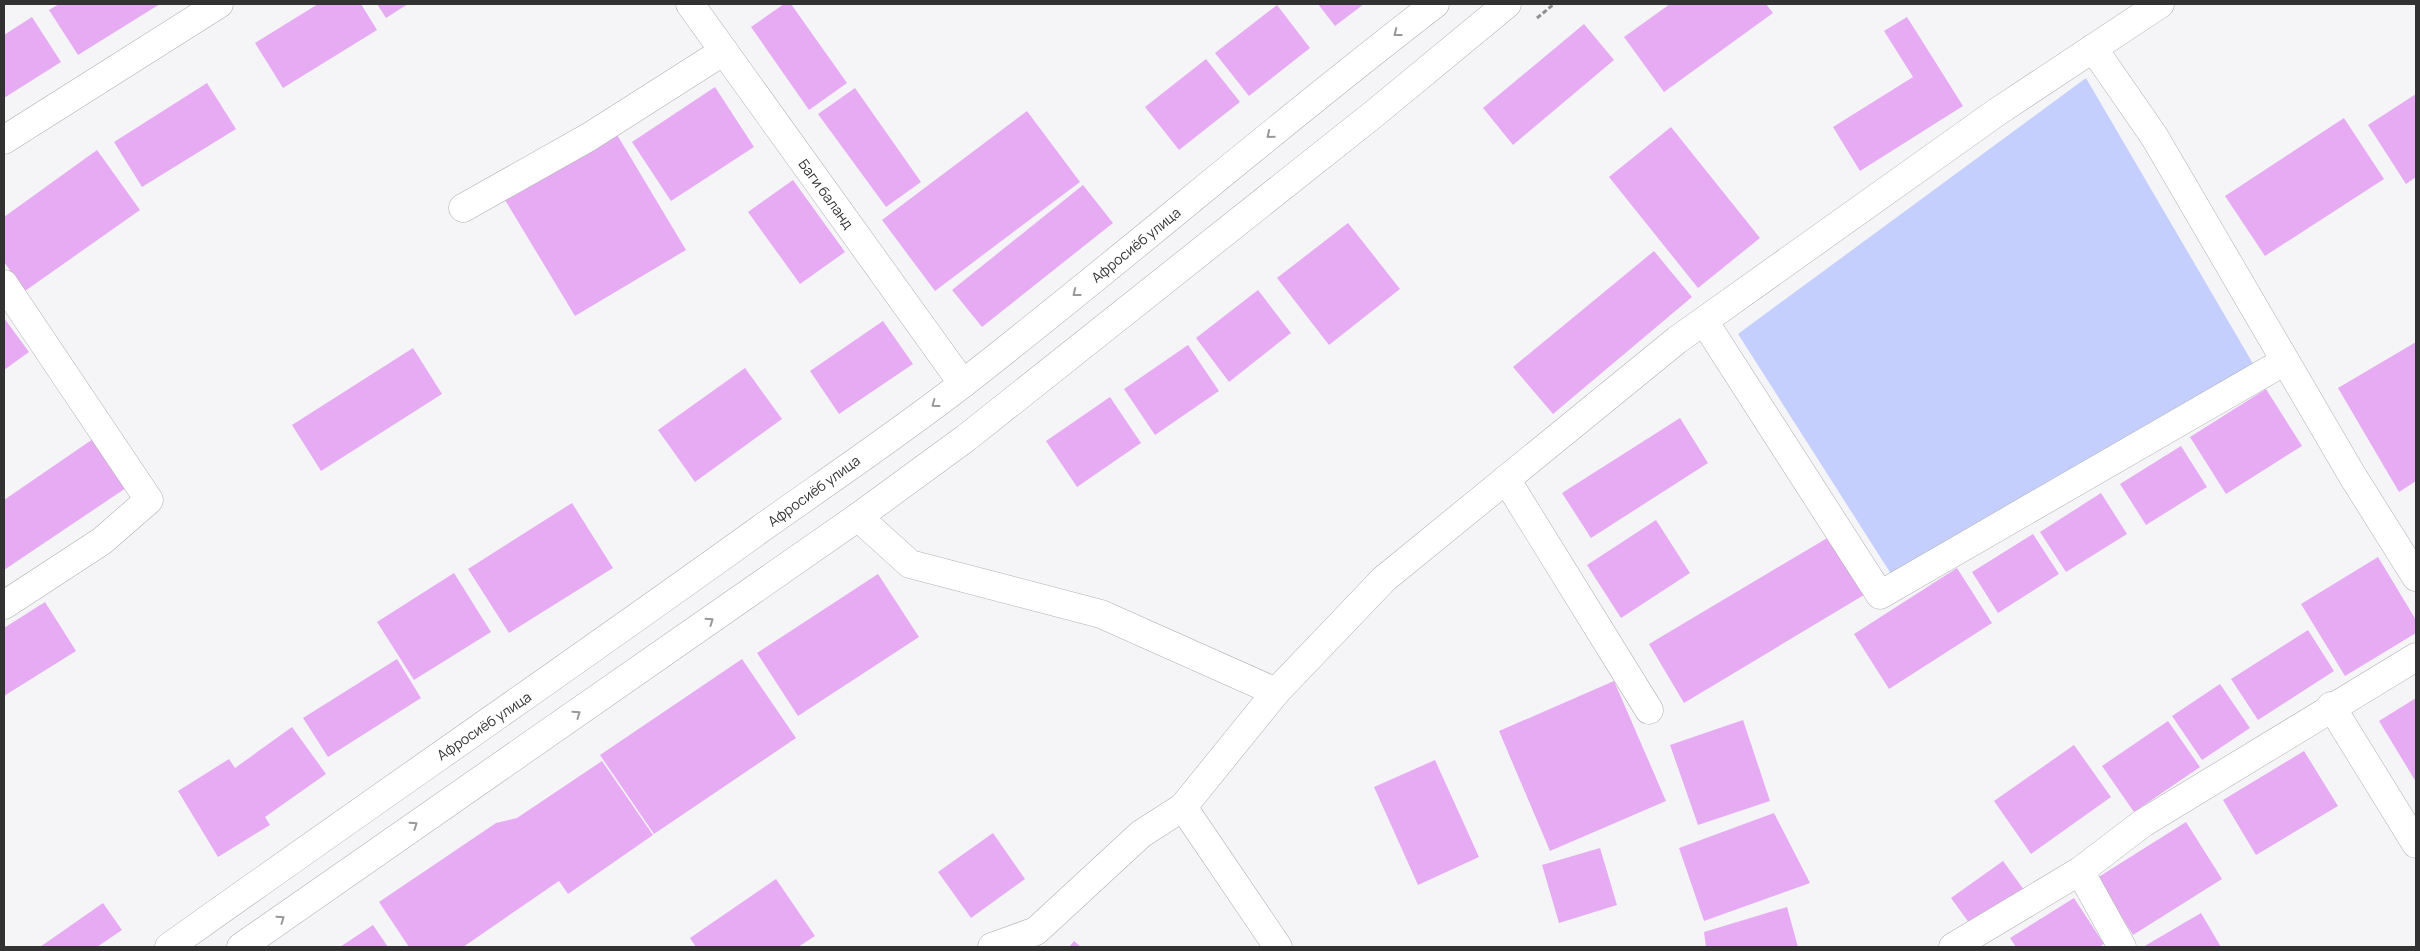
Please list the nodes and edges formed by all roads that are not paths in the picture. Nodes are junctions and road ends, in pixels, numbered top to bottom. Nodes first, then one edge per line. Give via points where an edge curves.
1 (219, 4) edge
2 (690, 4) edge
3 (1435, 4) edge
4 (1507, 4) edge
5 (2160, 4) edge
6 (2093, 48) junction
7 (724, 51) junction
8 (4, 140) edge
9 (463, 208) dead end
10 (4, 284) edge
11 (1704, 321) junction
12 (2285, 361) junction
13 (963, 384) junction
14 (1506, 480) junction
15 (858, 517) junction
16 (2416, 577) edge
17 (4, 605) edge
18 (2416, 657) edge
19 (1276, 692) junction
20 (532, 693) junction
21 (2331, 706) junction
22 (1649, 710) dead end
23 (552, 732) junction
24 (367, 806) junction
25 (1182, 807) junction
26 (392, 840) junction
27 (2416, 844) edge
28 (2080, 871) junction
29 (169, 947) edge
30 (241, 947) edge
31 (992, 947) edge
32 (1278, 947) edge
33 (1953, 947) edge
34 (2122, 947) edge

1 - 8 street
2 - 7 street, Баги баланд
3 -> 13 street, Афросиёб улица via 1338,78 1154,232
4 - 15 street via 966,438
5 - 6 street
6 - 11 street via 1997,112
6 - 12 street via 2154,136
7 - 9 street via 589,137
7 - 13 street, Баги баланд
10 - 17 street via 149,500 102,541
11 - 12 street via 1880,595
11 - 14 street
12 - 16 street
13 -> 20 street, Афросиёб улица
14 - 19 street via 1384,579
14 - 22 street
15 - 19 street via 910,564 1101,614
23 -> 15 street
18 - 21 street
19 - 25 street
20 - 23 street
20 - 24 street, Афросиёб улица
21 - 27 street
21 - 28 street via 2143,822
26 -> 23 street
24 - 26 street
24 - 29 street, Афросиёб улица
25 - 31 street via 1141,834 1036,932
25 - 32 street
30 -> 26 street
28 - 33 street
28 - 34 street

